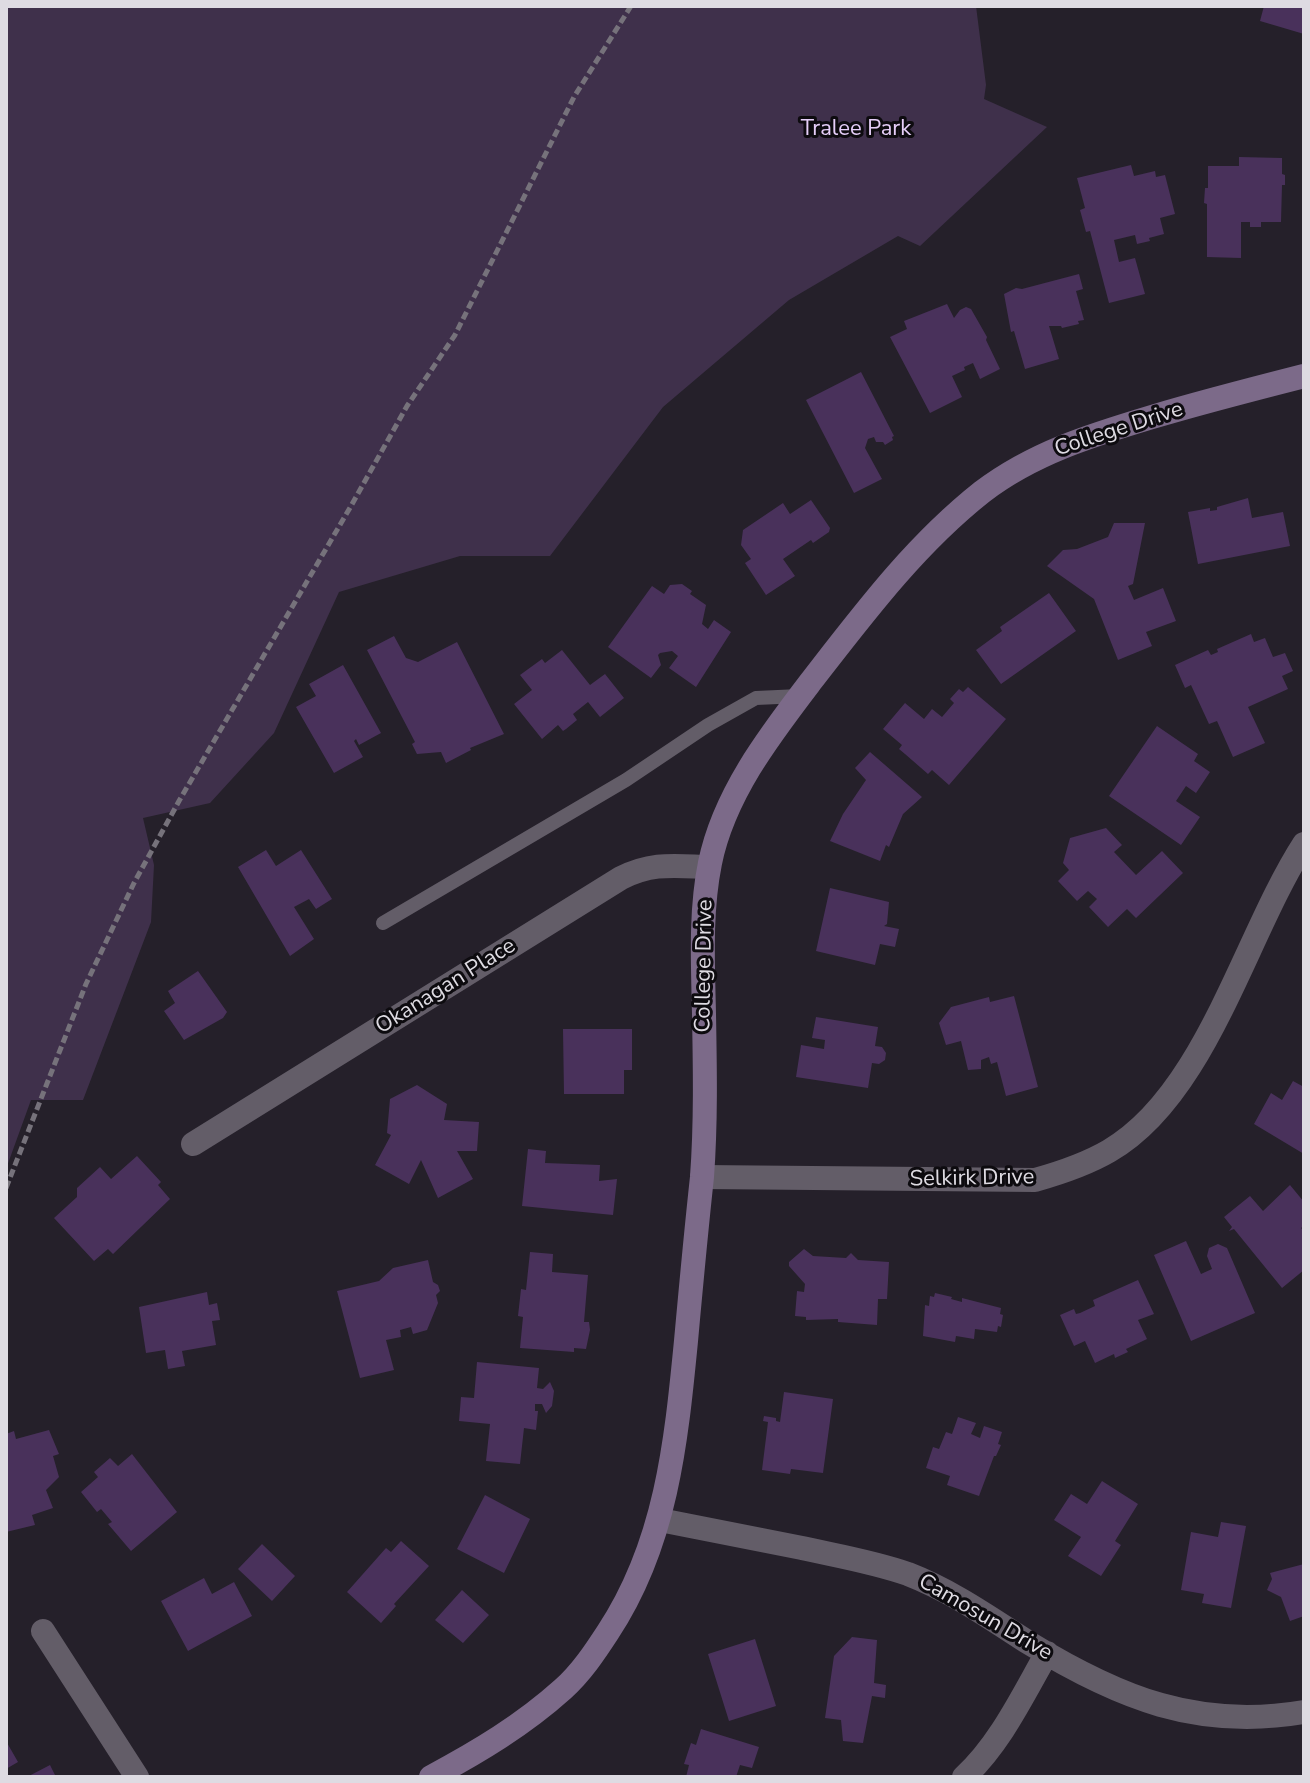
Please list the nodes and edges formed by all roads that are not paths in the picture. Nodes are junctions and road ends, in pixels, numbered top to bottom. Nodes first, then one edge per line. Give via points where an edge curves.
1 (1304, 376) edge
2 (800, 696) junction
3 (1304, 844) edge
4 (709, 867) junction
5 (383, 923) dead end
6 (193, 1144) dead end
7 (702, 1177) junction
8 (660, 1520) junction
9 (43, 1631) dead end
10 (1047, 1653) junction
11 (1304, 1712) edge
12 (137, 1777) edge
13 (431, 1777) edge
14 (964, 1777) edge

1 - 2 street, College Drive via 1074,441 1016,470 929,539
2 - 4 street, College Drive via 738,788
2 - 5 lane via 756,698
3 - 7 street, Selkirk Drive via 1192,1061 1167,1097 1110,1150 1035,1180
4 - 6 street, Okanagan Place via 659,865 621,878
4 - 7 street, College Drive
7 - 8 street, College Drive via 677,1431
8 - 10 street, Camosun Drive via 909,1575 965,1601
8 - 13 street, College Drive via 620,1614 578,1673 517,1726
9 - 12 street
10 - 11 street, Camosun Drive via 1119,1690 1203,1716 1246,1719
10 - 14 street via 987,1752

